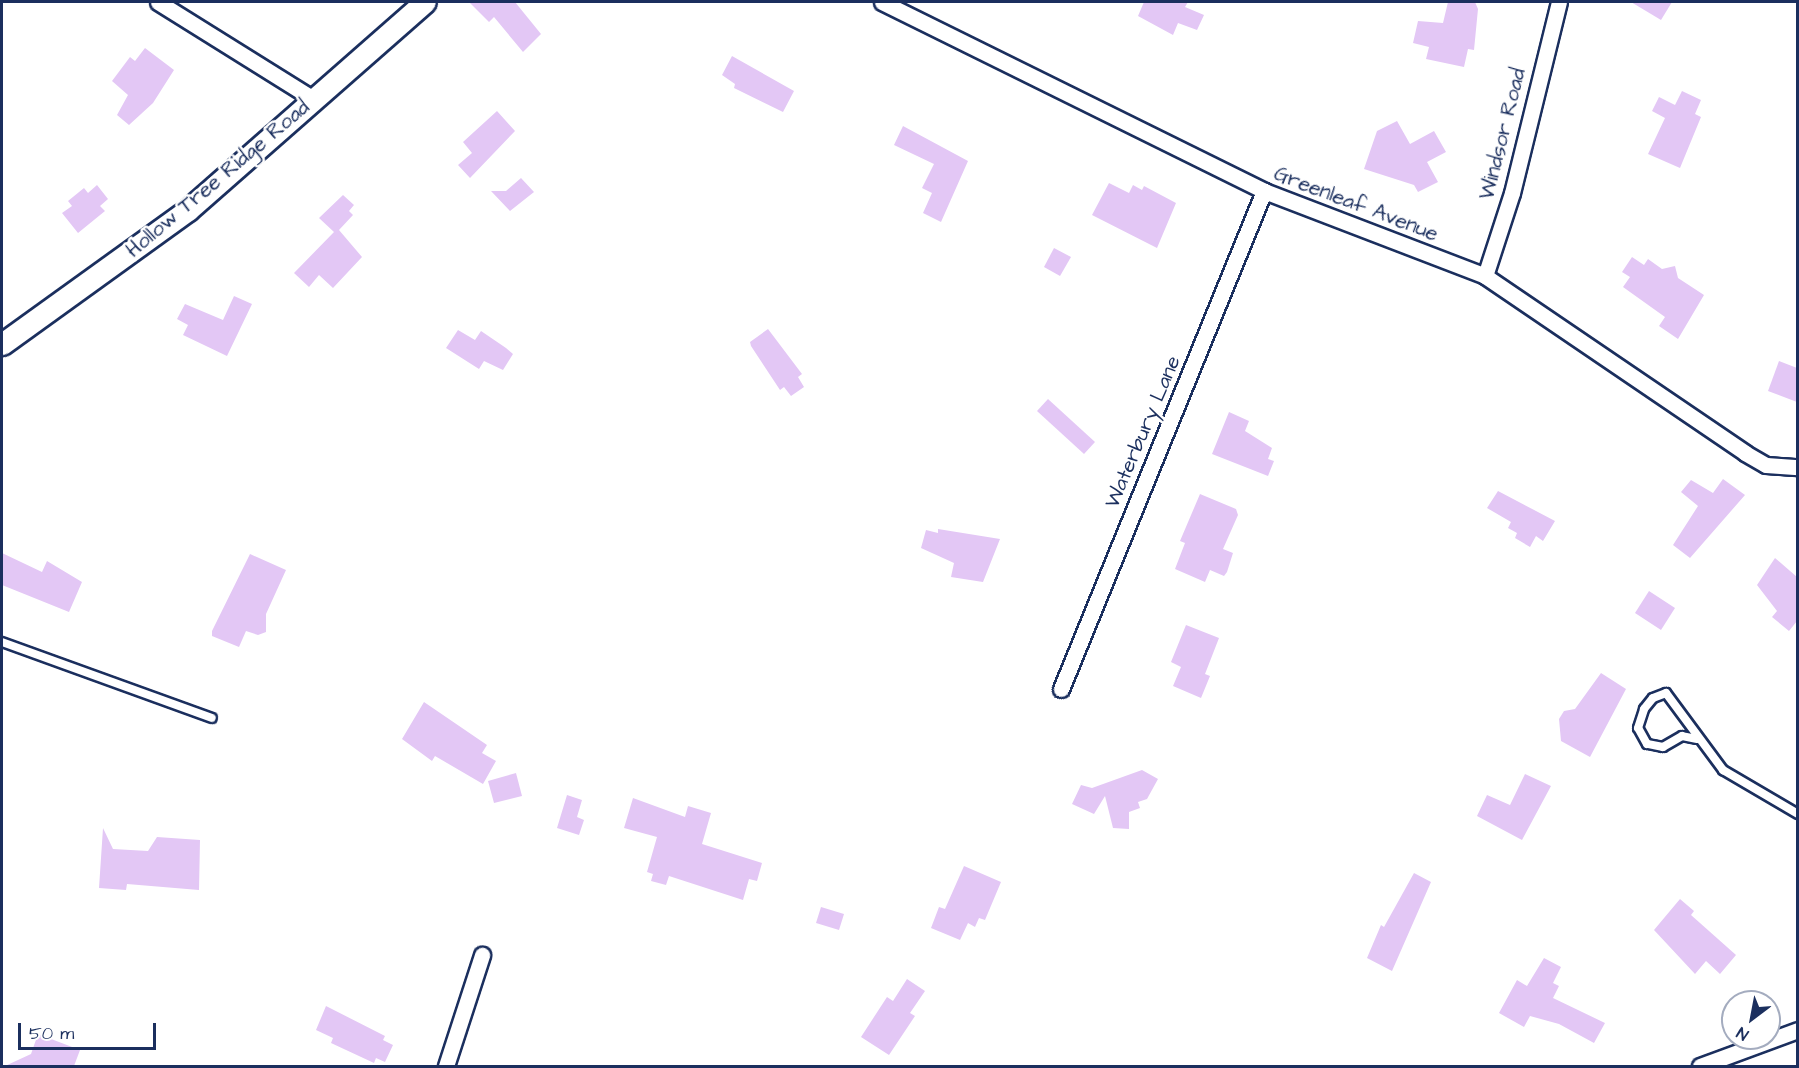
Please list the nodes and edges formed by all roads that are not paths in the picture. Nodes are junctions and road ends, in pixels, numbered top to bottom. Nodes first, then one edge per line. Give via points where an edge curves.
1 (158, 2) edge
2 (425, 2) edge
3 (882, 2) edge
4 (1558, 2) edge
5 (313, 99) junction
6 (1264, 191) junction
7 (1485, 276) junction
8 (2, 342) edge
9 (1797, 467) edge
10 (2, 642) edge
11 (1061, 689) dead end
12 (212, 718) dead end
13 (1697, 739) junction
14 (1797, 814) edge
15 (482, 955) dead end
16 (1797, 1030) edge
17 (446, 1066) edge
18 (1700, 1066) edge

1 - 5 street
2 - 5 street, Hollow Tree Ridge Road
3 - 6 street, Greenleaf Avenue
4 - 7 street, Windsor Road via 1512,193
5 - 8 street, Hollow Tree Ridge Road via 188,210
6 - 7 street, Greenleaf Avenue
6 - 11 street, Waterbury Lane
7 - 9 street, Greenleaf Avenue via 1745,453 1766,465
10 - 12 lane
13 - 13 lane via 1677,702 1666,693 1653,698 1644,709 1638,728 1647,744 1663,747 1682,736
13 - 14 lane via 1723,770
15 - 17 street
16 - 18 street

